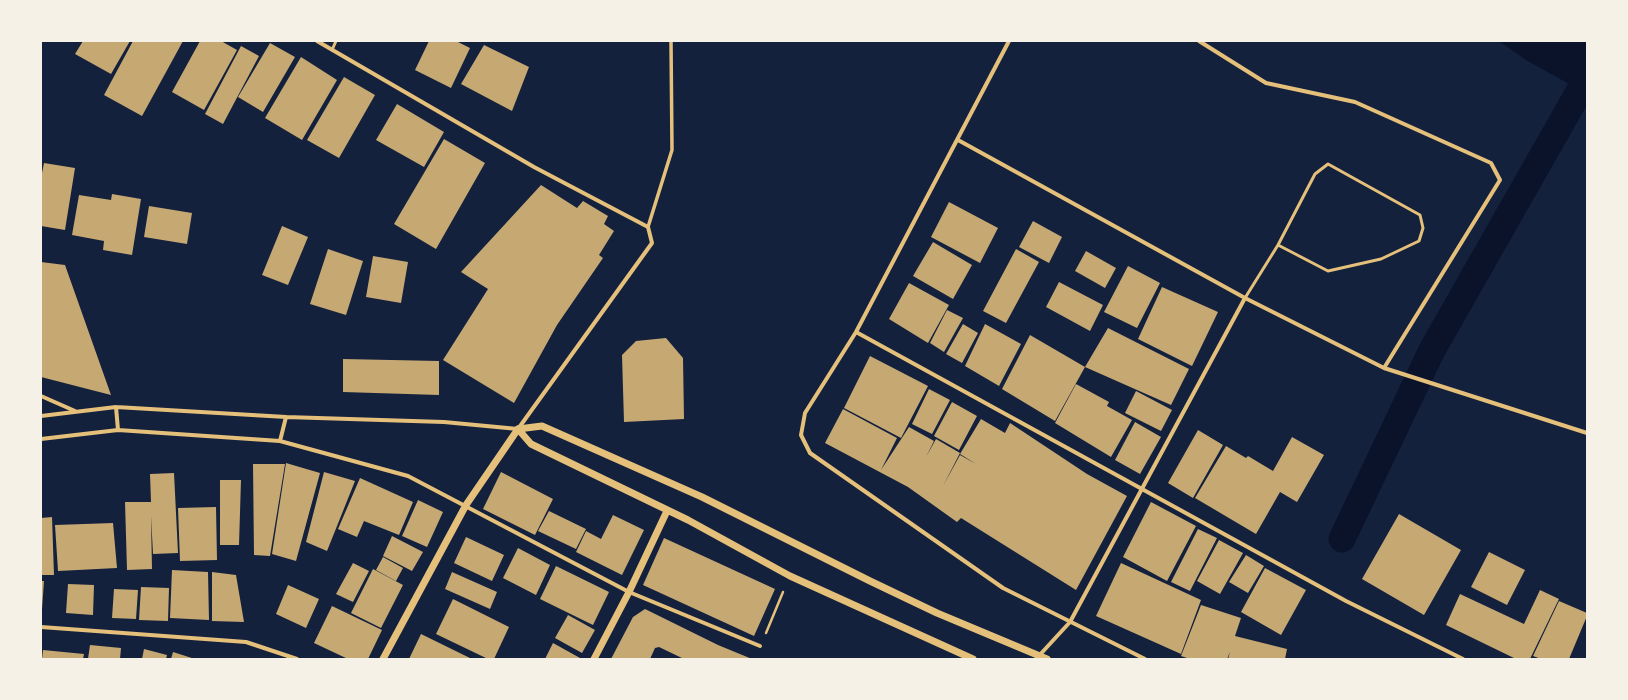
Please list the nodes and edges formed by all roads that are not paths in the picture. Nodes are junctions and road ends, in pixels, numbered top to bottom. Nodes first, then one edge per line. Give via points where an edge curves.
1 (317, 41) edge
2 (336, 41) edge
3 (671, 41) edge
4 (1009, 41) edge
5 (1199, 41) edge
6 (332, 50) junction
7 (958, 140) junction
8 (648, 227) junction
9 (1278, 245) junction
10 (1245, 298) junction
11 (856, 332) junction
12 (1384, 368) junction
13 (41, 396) edge
14 (116, 407) junction
15 (75, 411) junction
16 (41, 416) edge
17 (286, 417) junction
18 (518, 429) junction
19 (118, 430) junction
20 (1587, 433) edge
21 (41, 439) edge
22 (280, 441) junction
23 (1142, 488) junction
24 (466, 505) junction
25 (667, 511) junction
26 (629, 592) junction
27 (1070, 622) junction
28 (41, 627) edge
29 (760, 646) road end
30 (1037, 658) edge
31 (297, 659) edge
32 (383, 659) edge
33 (594, 659) edge
34 (973, 659) edge
35 (1047, 659) edge
36 (1146, 659) edge
37 (1463, 659) edge

1 - 6 street
2 - 6 lane
3 - 8 street via 672,150
4 - 7 street
5 - 12 street via 1266,83 1355,102 1491,163 1497,172 1500,180
6 - 8 street via 534,167
7 - 10 street
7 - 11 street
8 - 18 street via 652,243
9 - 9 lane via 1315,174 1328,164 1420,215 1422,228 1419,241 1381,259 1328,271
9 - 10 lane
10 - 12 street
10 - 23 street
11 - 23 street
11 - 27 street via 805,413 801,435 810,453 1003,588
12 - 20 street
13 - 15 street
14 - 15 street
14 - 17 street
14 - 19 street
15 - 16 street
17 - 18 street via 444,422
17 - 22 street
18 - 24 street
18 - 25 street via 531,444
18 - 30 street via 542,426 702,497 870,581
19 - 21 street
19 - 22 street
22 - 24 street via 408,476
23 - 27 street
23 - 37 street via 1346,601
24 - 26 street
24 - 32 street
25 - 26 street
25 - 34 street via 790,576
26 - 29 street
26 - 33 street
27 - 30 street
27 - 36 street
28 - 31 street via 246,642
30 - 35 street

